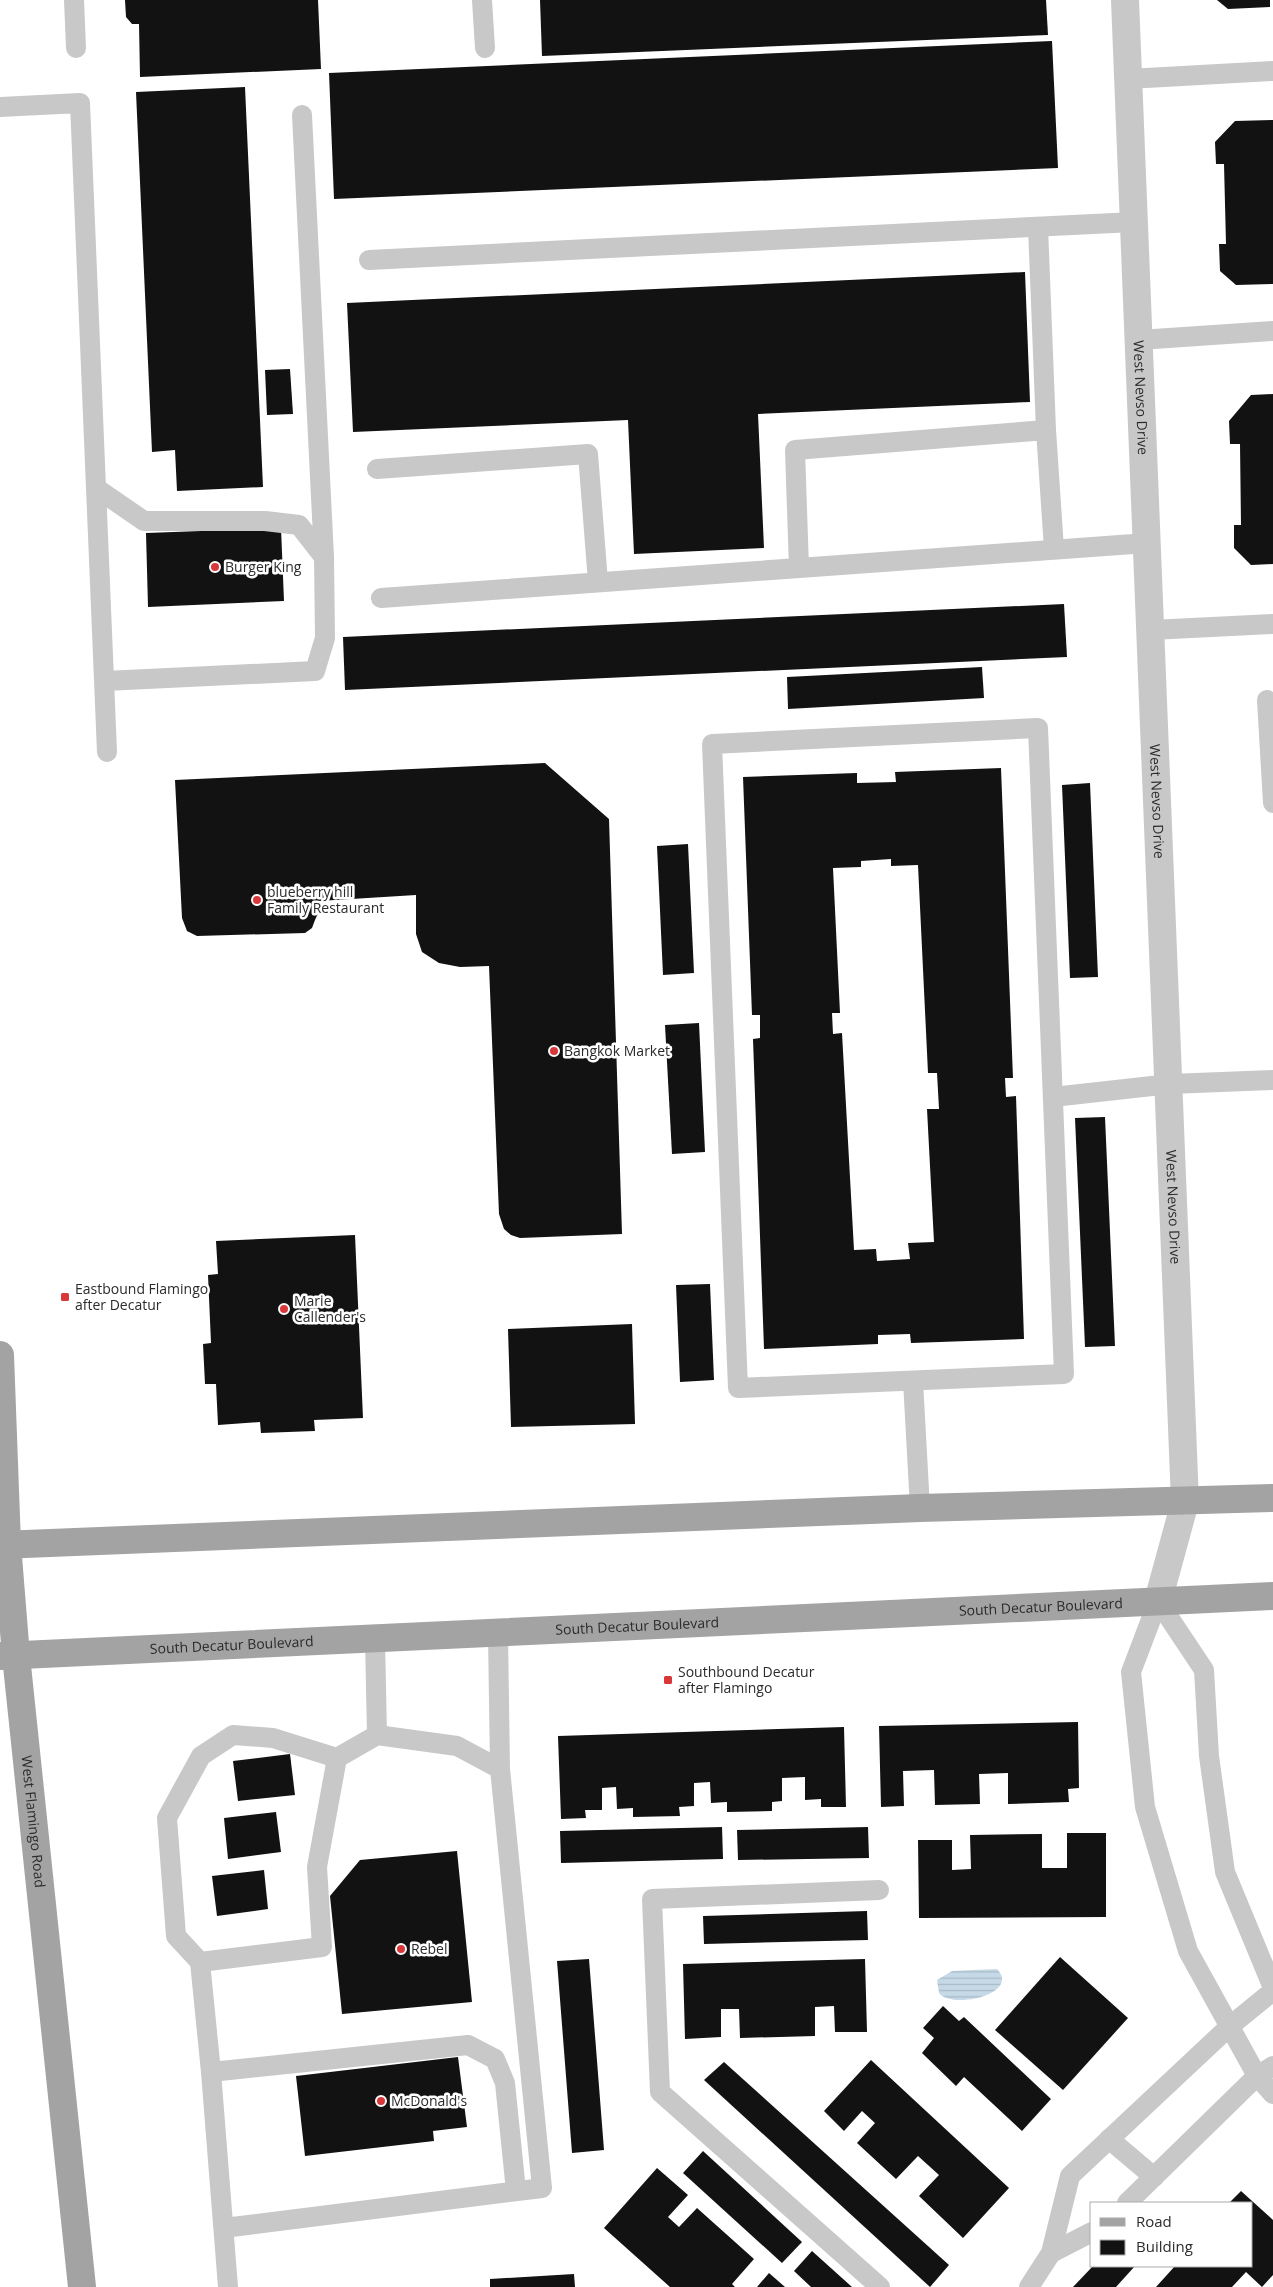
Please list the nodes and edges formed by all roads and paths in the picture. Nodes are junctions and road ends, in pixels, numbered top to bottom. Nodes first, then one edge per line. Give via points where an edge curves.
1 (74, 0) edge
2 (482, 0) edge
3 (1125, 0) edge
4 (76, 48) dead end
5 (485, 48) dead end
6 (1273, 71) edge
7 (1128, 79) junction
8 (0, 106) edge
9 (302, 115) dead end
10 (1134, 222) junction
11 (1038, 227) junction
12 (369, 260) dead end
13 (1273, 331) edge
14 (1139, 340) junction
15 (1046, 430) junction
16 (377, 469) dead end
17 (96, 488) junction
18 (1147, 543) junction
19 (1054, 549) junction
20 (324, 557) junction
21 (799, 568) junction
22 (598, 582) junction
23 (381, 598) dead end
24 (1273, 624) edge
25 (1151, 630) junction
26 (105, 681) junction
27 (1267, 700) dead end
28 (107, 752) dead end
29 (1273, 803) edge
30 (1273, 1080) edge
31 (1170, 1084) junction
32 (1053, 1097) junction
33 (0, 1355) edge
34 (913, 1381) junction
35 (1273, 1498) edge
36 (1185, 1502) junction
37 (920, 1508) junction
38 (4, 1544) edge
39 (1273, 1596) edge
40 (1158, 1601) junction
41 (498, 1634) junction
42 (375, 1639) junction
43 (8, 1656) edge
44 (377, 1735) junction
45 (337, 1758) junction
46 (500, 1769) junction
47 (879, 1890) dead end
48 (200, 1962) junction
49 (1273, 1990) edge
50 (1230, 2026) junction
51 (1265, 2071) edge
52 (211, 2072) junction
53 (1273, 2094) edge
54 (1109, 2139) junction
55 (1154, 2177) junction
56 (516, 2191) junction
57 (1128, 2202) edge
58 (224, 2228) junction
59 (1090, 2233) edge
60 (1051, 2253) junction
61 (82, 2287) edge
62 (228, 2287) edge
63 (880, 2287) edge
64 (1030, 2287) edge

1 - 4 lane
2 - 5 lane
3 - 7 street, West Nevso Drive
6 - 7 lane
7 - 10 street, West Nevso Drive
8 - 17 lane via 80,103
9 - 20 lane
10 - 11 lane
10 - 14 street, West Nevso Drive
11 - 12 lane
11 - 15 lane
13 - 14 lane
14 - 18 street, West Nevso Drive
15 - 19 lane
15 - 21 lane via 795,450
16 - 22 lane via 588,454
17 - 20 lane via 144,521 264,521 299,525
17 - 26 lane
18 - 19 lane
18 - 25 street, West Nevso Drive
19 - 21 lane
20 - 26 lane via 324,638 315,671
21 - 22 lane
22 - 23 lane
24 - 25 lane
25 - 31 street, West Nevso Drive
26 - 28 lane
27 - 29 lane
30 - 31 lane
31 - 32 lane
31 - 36 street, West Nevso Drive
32 - 34 lane via 1064,1374
32 - 34 lane via 1038,728 712,744 738,1388
33 - 38 main road, West Flamingo Road
34 - 37 lane
35 - 36 main road
36 - 37 main road
36 - 40 street, West Nevso Drive
37 - 38 main road
38 - 43 main road, West Flamingo Road
39 - 40 main road, South Decatur Boulevard
40 - 41 main road, South Decatur Boulevard
40 - 49 lane via 1204,1670 1209,1756 1224,1872
40 - 50 lane via 1131,1672 1145,1807 1188,1950
41 - 42 main road, South Decatur Boulevard
41 - 46 lane
42 - 43 main road, South Decatur Boulevard
42 - 44 lane
43 - 61 main road, West Flamingo Road
44 - 45 lane
44 - 46 lane via 457,1746
45 - 48 lane via 318,1867 322,1947
45 - 48 lane via 274,1738 233,1735 201,1756 167,1818 176,1936
46 - 56 lane via 542,2188
47 - 63 lane via 652,1899 660,2092
48 - 52 lane
49 - 50 lane
50 - 51 lane
50 - 54 lane
51 - 53 lane
51 - 55 lane
52 - 56 lane via 468,2044 495,2059 505,2083
52 - 58 lane
54 - 55 lane
54 - 60 lane via 1070,2176
55 - 57 lane
56 - 58 lane
58 - 62 lane
59 - 60 lane
60 - 64 lane

